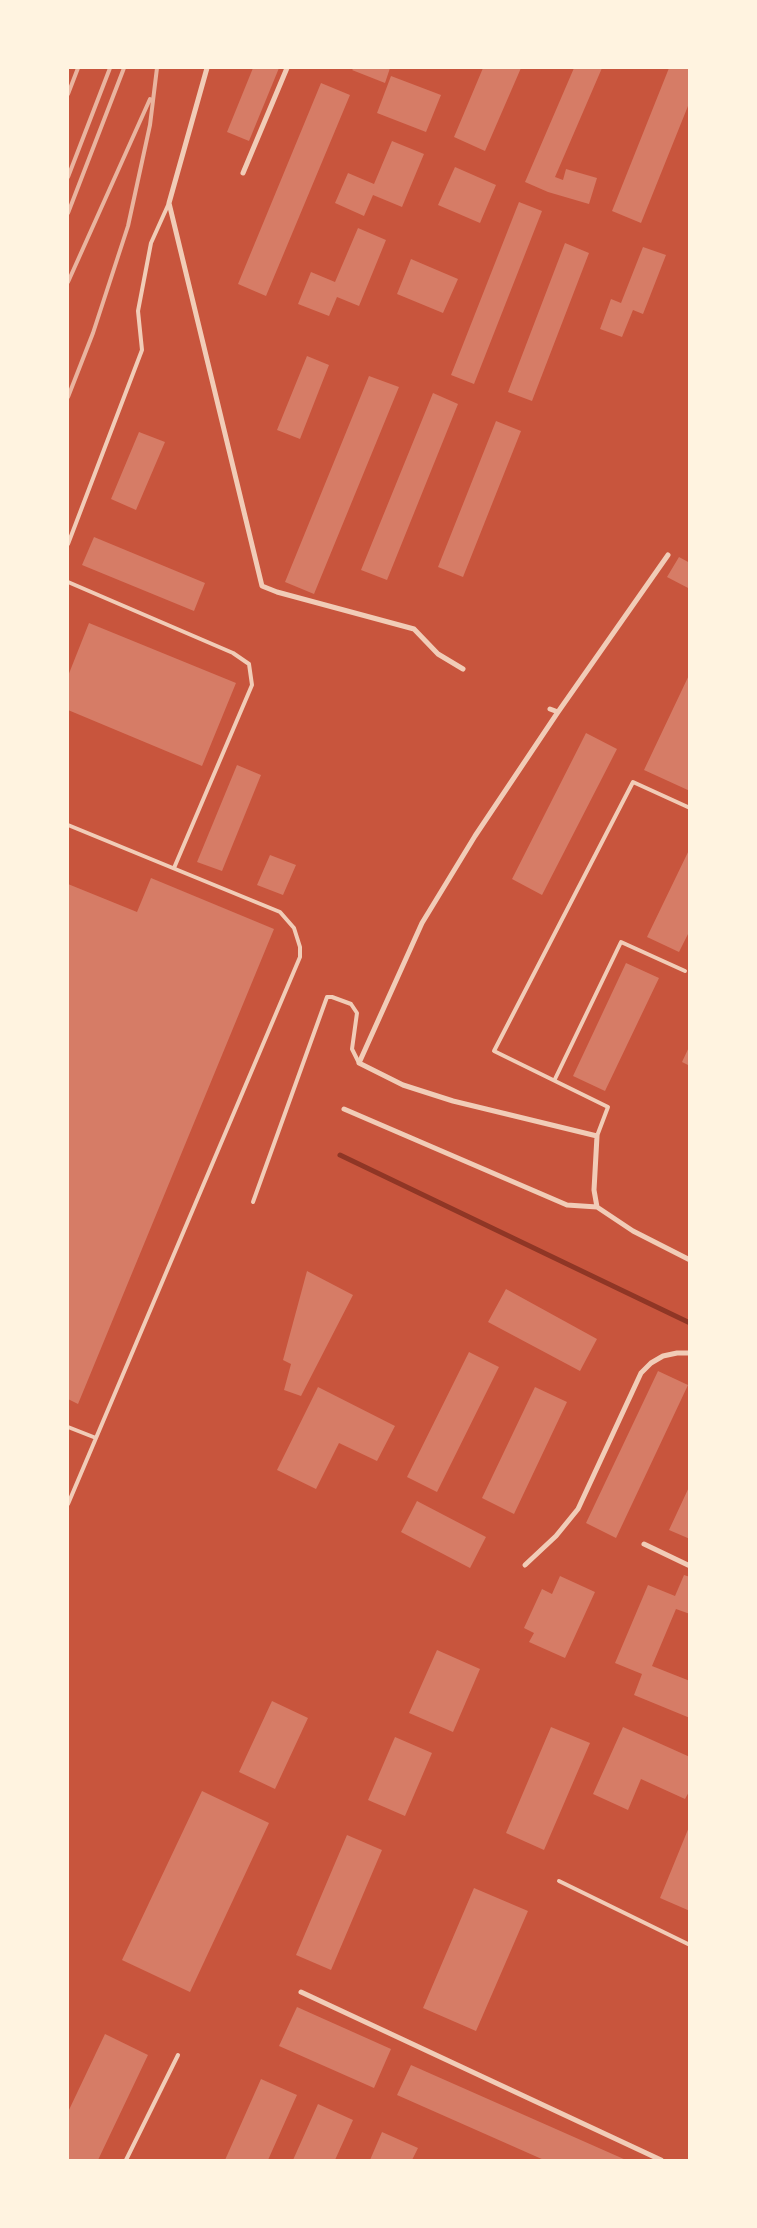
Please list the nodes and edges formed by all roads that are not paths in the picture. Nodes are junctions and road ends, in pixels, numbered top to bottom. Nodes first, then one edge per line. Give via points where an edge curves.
1 (207, 68) edge
2 (287, 68) edge
3 (243, 173) dead end
4 (168, 202) junction
5 (68, 544) edge
6 (668, 555) dead end
7 (68, 582) edge
8 (463, 669) dead end
9 (550, 709) dead end
10 (558, 712) junction
11 (690, 808) edge
12 (68, 825) edge
13 (174, 868) junction
14 (685, 971) dead end
15 (359, 1063) junction
16 (555, 1080) junction
17 (344, 1109) dead end
18 (597, 1136) junction
19 (253, 1202) dead end
20 (597, 1207) junction
21 (690, 1260) edge
22 (690, 1353) edge
23 (68, 1426) edge
24 (96, 1438) junction
25 (68, 1504) edge
26 (644, 1544) dead end
27 (525, 1566) dead end
28 (690, 1566) edge
29 (559, 1881) dead end
30 (690, 1945) edge
31 (301, 1992) dead end
32 (178, 2056) dead end
33 (126, 2160) edge
34 (661, 2160) edge

1 - 4 street
2 - 3 street
4 - 5 lane via 151,243 138,311 142,350
4 - 8 street via 262,586 414,629 438,654
6 - 10 street
7 - 13 lane via 233,653 249,664 252,685
9 - 10 street
10 - 15 street via 474,836 422,923
11 - 16 lane via 633,782 494,1051
12 - 13 lane
13 - 24 lane via 280,912 294,928 300,957
14 - 16 lane via 621,942
15 - 18 street via 403,1085 453,1101
15 - 19 lane via 352,1049 357,1013 351,1004 327,997
16 - 18 lane via 608,1107
17 - 20 street via 567,1205
18 - 20 street via 594,1190
20 - 21 street via 633,1231
22 - 27 street via 676,1352 663,1356 641,1373 578,1509
23 - 24 lane
24 - 25 lane
26 - 28 street
29 - 30 lane
31 - 34 street
32 - 33 lane

